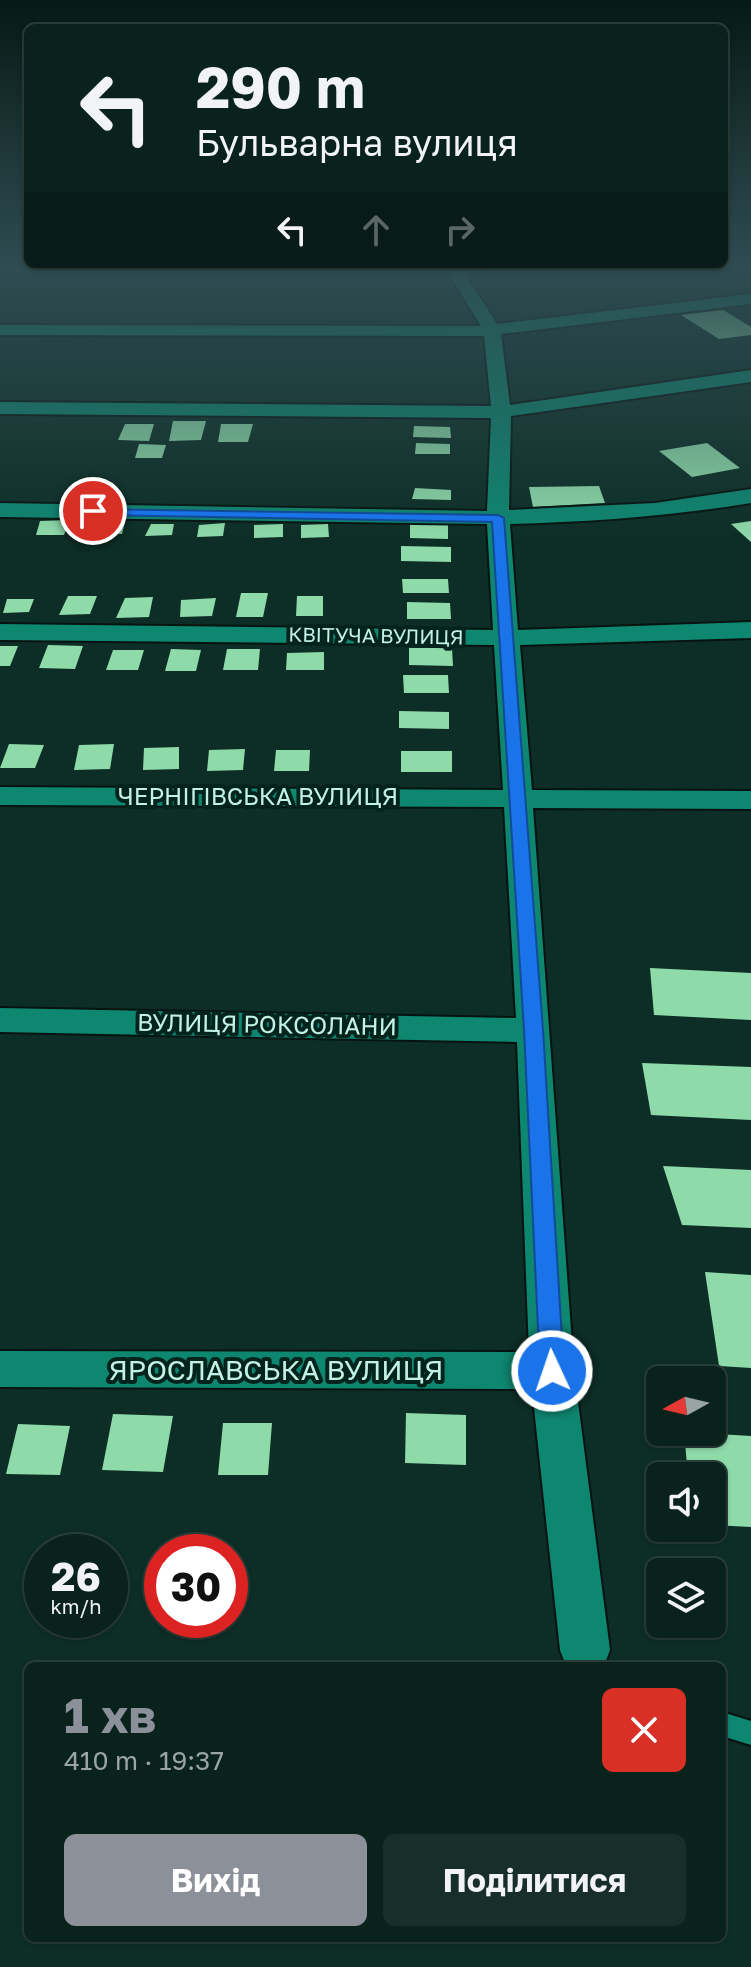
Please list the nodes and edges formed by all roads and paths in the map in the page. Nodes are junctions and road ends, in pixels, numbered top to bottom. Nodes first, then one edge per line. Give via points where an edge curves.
1 (495, 358) edge
2 (751, 376) edge
3 (0, 408) edge
4 (501, 412) junction
5 (751, 496) edge
6 (0, 510) edge
7 (498, 518) junction
8 (751, 630) edge
9 (0, 632) edge
10 (508, 638) junction
11 (0, 796) edge
12 (515, 798) junction
13 (751, 800) edge
14 (0, 1020) edge
15 (534, 1030) junction
16 (0, 1369) edge
17 (552, 1371) junction
18 (595, 1658) edge
19 (726, 1725) edge
20 (751, 1733) edge

1 - 4 street
2 - 4 street
3 - 4 street
4 - 7 street
5 - 7 street via 610,514
6 - 7 street
7 - 10 street
8 - 10 street, КВІТУЧА ВУЛИЦЯ
9 - 10 street, КВІТУЧА ВУЛИЦЯ
10 - 12 street
11 - 12 street, ЧЕРНІГІВСЬКА ВУЛИЦЯ
12 - 13 street, ЧЕРНІГІВСЬКА ВУЛИЦЯ
12 - 15 street
14 - 15 street, ВУЛИЦЯ РОКСОЛАНИ
15 - 17 street
16 - 17 street, ЯРОСЛАВСЬКА ВУЛИЦЯ
17 - 18 street
19 - 20 lane

